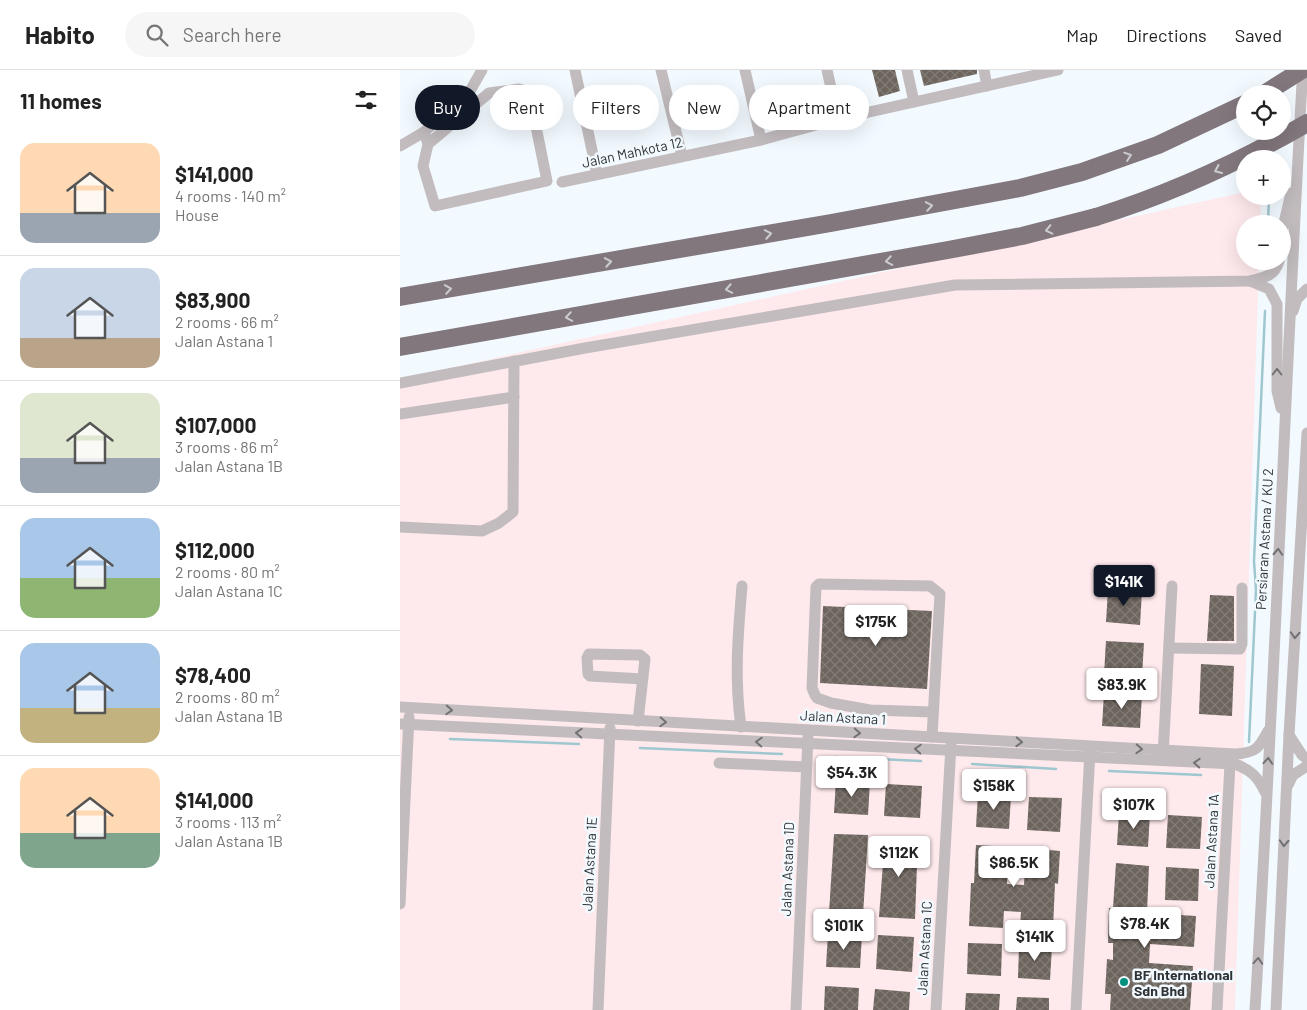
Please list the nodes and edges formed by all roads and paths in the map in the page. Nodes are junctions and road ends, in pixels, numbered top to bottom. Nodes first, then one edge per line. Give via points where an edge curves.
1 (482, 70) edge
2 (575, 70) edge
3 (661, 70) edge
4 (745, 70) edge
5 (826, 70) edge
6 (907, 70) edge
7 (984, 70) edge
8 (1058, 70) edge
9 (1301, 70) edge
10 (830, 85) edge
11 (1278, 85) edge
12 (987, 86) junction
13 (914, 102) junction
14 (1236, 108) edge
15 (869, 113) edge
16 (1307, 123) edge
17 (800, 130) edge
18 (424, 132) junction
19 (761, 140) junction
20 (428, 144) junction
21 (400, 146) edge
22 (682, 156) junction
23 (1297, 168) junction
24 (597, 174) junction
25 (562, 182) dead end
26 (1286, 215) edge
27 (1276, 270) edge
28 (1250, 281) junction
29 (1307, 289) edge
30 (400, 297) edge
31 (1289, 325) junction
32 (400, 347) edge
33 (514, 361) junction
34 (400, 383) edge
35 (514, 397) junction
36 (400, 414) edge
37 (1284, 419) junction
38 (1307, 434) edge
39 (1306, 471) edge
40 (400, 527) edge
41 (742, 586) dead end
42 (1172, 586) dead end
43 (1242, 588) dead end
44 (1169, 648) junction
45 (643, 678) junction
46 (404, 708) edge
47 (933, 712) junction
48 (611, 719) junction
49 (638, 721) junction
50 (404, 724) edge
51 (740, 726) junction
52 (1270, 727) junction
53 (808, 730) junction
54 (610, 734) junction
55 (1289, 735) junction
56 (932, 737) junction
57 (951, 738) junction
58 (808, 744) junction
59 (950, 751) junction
60 (1090, 752) junction
61 (1163, 756) junction
62 (1307, 759) edge
63 (719, 763) dead end
64 (1230, 764) junction
65 (1307, 766) edge
66 (806, 767) junction
67 (1266, 794) junction
68 (1286, 794) junction
69 (402, 825) edge
70 (400, 904) edge
71 (598, 1010) edge
72 (796, 1010) edge
73 (936, 1010) edge
74 (1076, 1010) edge
75 (1217, 1010) edge
76 (1255, 1010) edge
77 (1276, 1010) edge

1 - 18 street via 470,91
2 - 24 street
3 - 22 street
4 - 19 street
5 - 10 street
6 - 13 street
7 - 12 street
8 - 12 street, Jalan Mahkota 12
9 - 11 highway, bridge
9 - 23 street, Persiaran Astana / KU 2
12 - 13 street, Jalan Mahkota 12
13 - 15 street, Jalan Mahkota 12
30 -> 14 highway via 1020,188 1082,172 1158,145
16 -> 32 highway, bridge via 1242,159 1136,205 1022,236
17 - 19 street, Jalan Mahkota 12
18 - 20 street
18 - 21 street
19 - 22 street, Jalan Mahkota 12
20 - 20 street via 423,166 435,206 546,181 529,92 519,89 488,93
22 - 24 street, Jalan Mahkota 12
23 - 26 street
23 - 31 street, Persiaran Astana / KU 2
24 - 25 street, Jalan Mahkota 12
27 - 28 street
28 - 33 street via 955,285
37 -> 28 street via 1276,391 1277,304 1269,289
29 - 31 street via 1297,299
31 - 37 street, Persiaran Astana / KU 2
33 - 34 street
33 - 35 street
35 - 36 street
35 - 40 street via 512,512 482,531
52 -> 37 street, Persiaran Astana / KU 2
38 - 39 street
39 -> 55 street
41 - 51 street via 736,657
42 - 44 street
43 - 44 street via 1240,649
44 - 61 street
45 - 45 street via 645,659 640,655 589,654 587,658 590,676
45 - 49 street
46 -> 48 street, Jalan Astana 1
46 - 50 street
47 - 47 street via 870,710 822,700 814,695 816,587 819,584 930,586 940,594
47 - 56 street
48 - 49 street, Jalan Astana 1
48 - 54 street, Jalan Astana 1E
49 -> 51 street, Jalan Astana 1
54 -> 50 street, Jalan Astana 1
50 - 69 street
51 - 53 street, Jalan Astana 1
52 - 61 street, Jalan Astana 1 via 1260,747 1246,754
67 -> 52 street, Persiaran Astana / KU 2
53 -> 56 street, Jalan Astana 1
53 - 58 street, Jalan Astana 1D
58 -> 54 street, Jalan Astana 1
54 - 71 street, Jalan Astana 1E
55 - 62 street
55 - 68 street
56 - 57 street, Jalan Astana 1
57 - 59 street, Jalan Astana 1C
57 -> 60 street, Jalan Astana 1
59 -> 58 street, Jalan Astana 1
58 - 66 street, Jalan Astana 1D
59 - 60 street, Jalan Astana 1
59 - 73 street, Jalan Astana 1C
60 - 61 street, Jalan Astana 1
60 - 74 street
64 -> 61 street, Jalan Astana 1
63 - 66 street
64 - 67 street, Jalan Astana 1 via 1253,772
64 - 75 street, Jalan Astana 1A
65 - 68 street via 1293,775
66 - 72 street, Jalan Astana 1D
76 -> 67 street, Persiaran Astana / KU 2
68 -> 77 street
69 - 70 street

